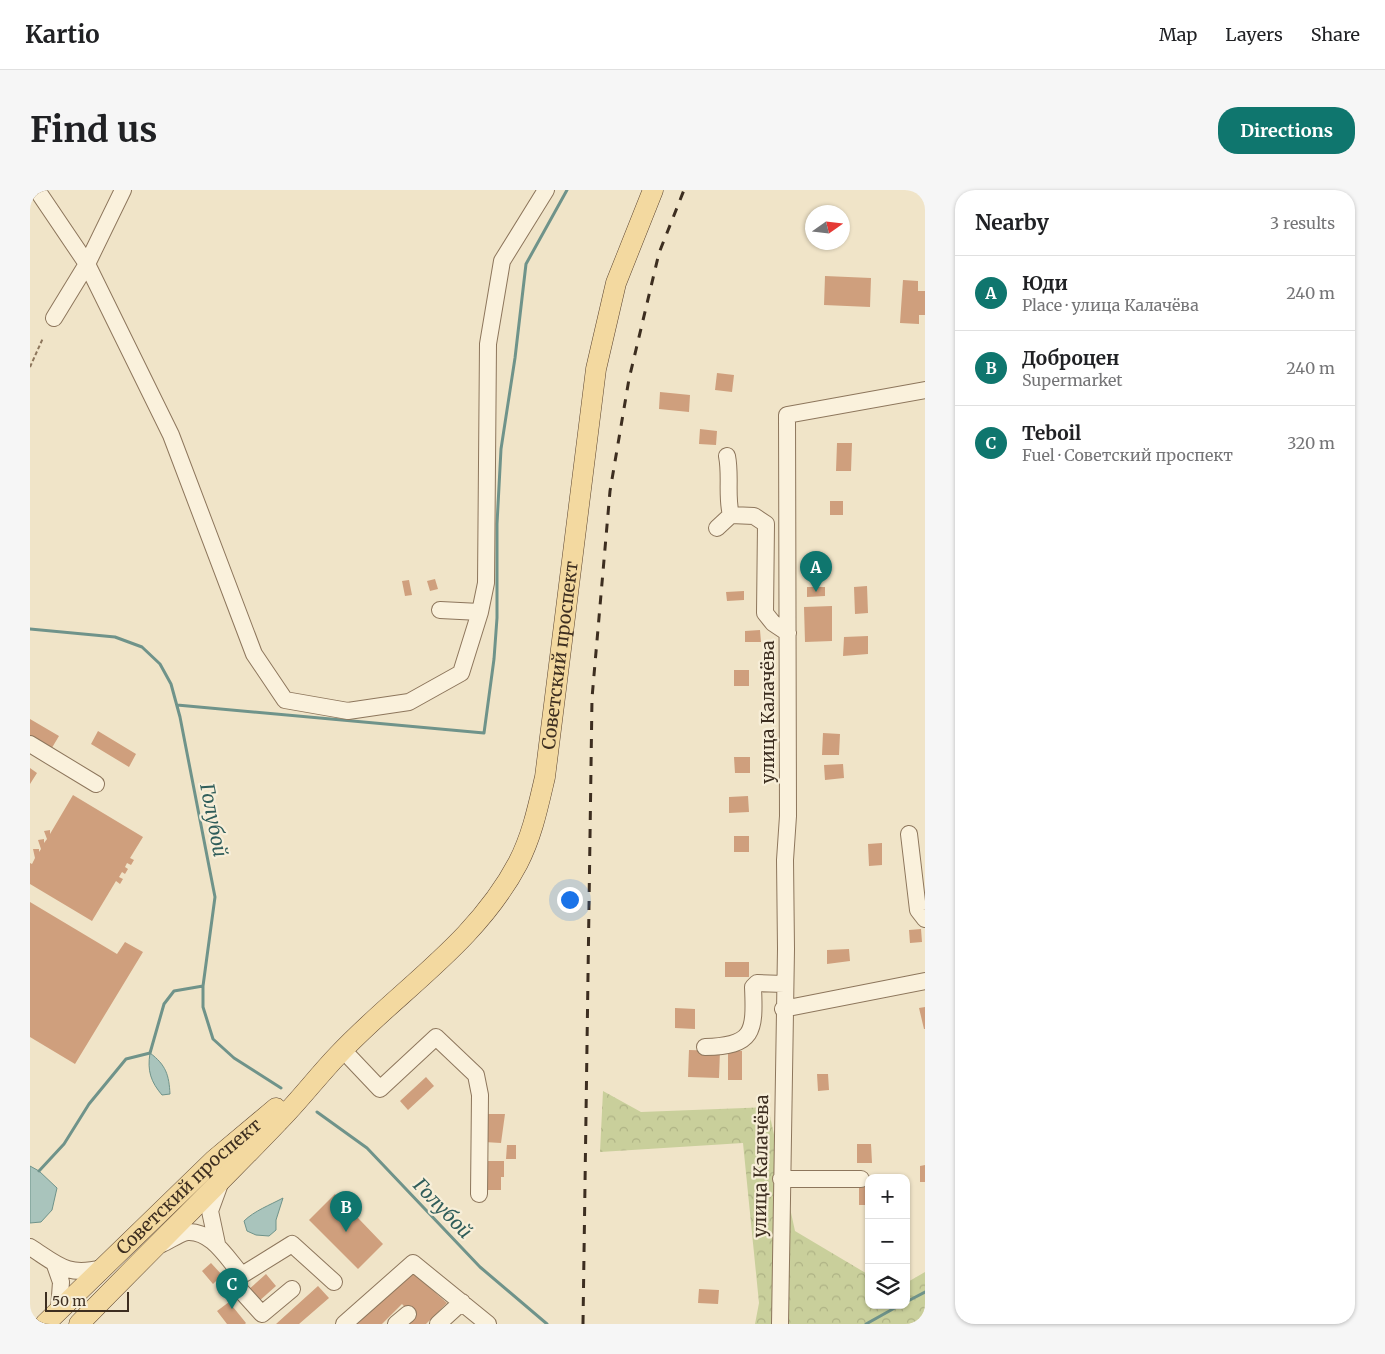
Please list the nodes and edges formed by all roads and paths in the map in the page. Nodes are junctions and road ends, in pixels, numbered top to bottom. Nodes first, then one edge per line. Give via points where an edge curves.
1 (37, 190) edge
2 (123, 190) edge
3 (546, 190) edge
4 (653, 190) edge
5 (86, 264) junction
6 (54, 318) dead end
7 (43, 338) dead end
8 (30, 367) edge
9 (925, 390) edge
10 (727, 456) dead end
11 (731, 515) junction
12 (717, 528) dead end
13 (440, 610) dead end
14 (480, 612) junction
15 (788, 632) junction
16 (30, 744) edge
17 (96, 784) dead end
18 (909, 834) dead end
19 (925, 919) edge
20 (925, 981) edge
21 (784, 984) junction
22 (783, 1009) junction
23 (705, 1047) dead end
24 (340, 1052) junction
25 (781, 1179) junction
26 (861, 1179) dead end
27 (221, 1180) junction
28 (479, 1194) dead end
29 (216, 1244) junction
30 (30, 1247) edge
31 (154, 1249) junction
32 (55, 1265) junction
33 (102, 1268) junction
34 (242, 1275) junction
35 (334, 1282) dead end
36 (292, 1289) dead end
37 (462, 1302) junction
38 (52, 1317) edge
39 (79, 1324) edge
40 (344, 1324) edge
41 (438, 1324) edge
42 (488, 1324) edge
43 (780, 1324) edge

1 - 5 street
2 - 5 street
3 - 14 street via 502,260 488,344 486,583
4 - 24 main road, Советский проспект via 616,283 596,369 551,736 533,828 518,864 458,944
5 - 6 street
5 - 14 street via 171,434 254,654 285,700 348,710 409,702 461,673
7 - 8 path
9 - 15 street, улица Калачёва via 787,415
10 - 11 street
11 - 12 street
11 - 15 street via 754,516 766,524 765,613 773,623
13 - 14 street
15 - 21 street, улица Калачёва
16 - 17 street
18 - 19 street via 918,910
20 - 22 street
21 - 22 street, улица Калачёва
21 - 23 street via 757,983 753,987 752,1026 747,1036 727,1046
22 - 25 street, улица Калачёва
24 - 27 main road, Советский проспект
24 - 28 street via 380,1089 436,1036 476,1075 480,1095
24 - 33 main road, Советский проспект via 214,1160
25 - 26 street
25 - 43 street, улица Калачёва
27 - 29 street via 210,1211
27 - 31 main road, Советский проспект
29 - 31 street via 187,1232
29 - 34 street
30 - 32 street
31 - 39 main road, Советский проспект
32 - 33 street via 72,1272
32 - 38 street via 61,1282
33 - 38 main road, Советский проспект
34 - 35 street via 292,1244
34 - 36 street via 234,1283 262,1314
37 - 40 street via 413,1263
37 - 41 street
37 - 42 street

